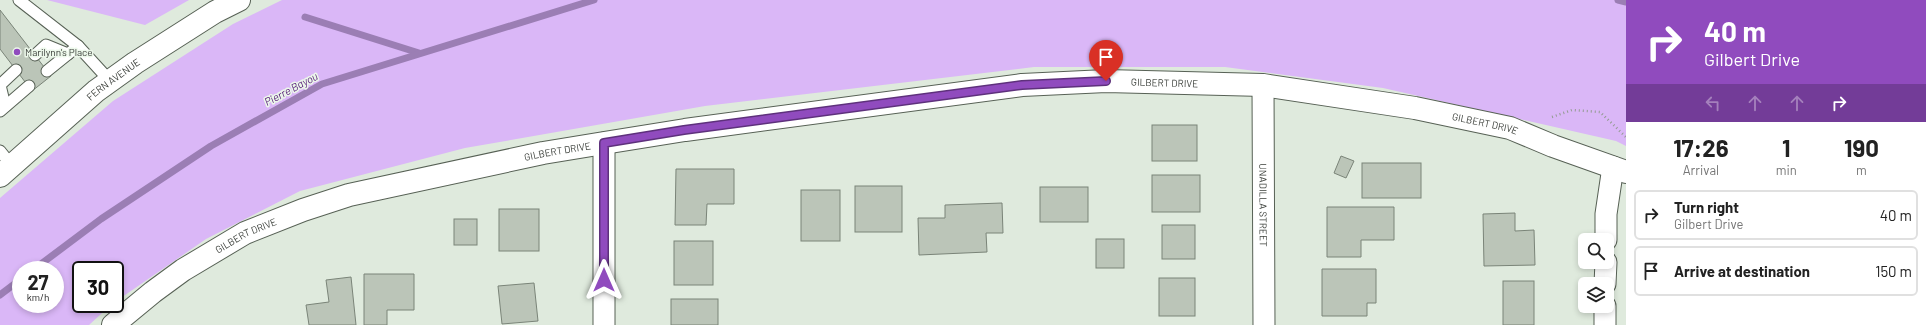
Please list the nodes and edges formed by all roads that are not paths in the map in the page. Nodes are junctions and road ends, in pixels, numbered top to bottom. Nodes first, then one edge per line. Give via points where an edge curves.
1 (18, 0) edge
2 (239, 0) edge
3 (78, 46) junction
4 (68, 54) junction
5 (35, 55) dead end
6 (16, 70) dead end
7 (47, 71) dead end
8 (110, 81) junction
9 (1263, 85) junction
10 (29, 86) dead end
11 (3, 109) edge
12 (604, 143) junction
13 (4, 164) edge
14 (1620, 169) edge
15 (1606, 233) edge
16 (1605, 313) edge
17 (113, 325) edge
18 (604, 325) edge
19 (1264, 325) edge
20 (1605, 325) edge

1 - 3 lane
2 - 8 street, FERN AVENUE via 215,12
3 - 4 lane
3 - 8 lane
4 - 5 lane via 46,45
4 - 7 lane
6 - 11 lane via 0,85
8 - 13 street, FERN AVENUE
9 - 12 street, GILBERT DRIVE via 1106,81 1022,85
9 - 14 street, GILBERT DRIVE via 1415,108 1510,128
9 - 19 street, UNADILLA STREET
10 - 11 lane
12 - 17 street, GILBERT DRIVE via 543,153 349,195 303,210 245,233 183,270
12 - 18 street
14 - 15 street via 1606,214
16 - 20 street

